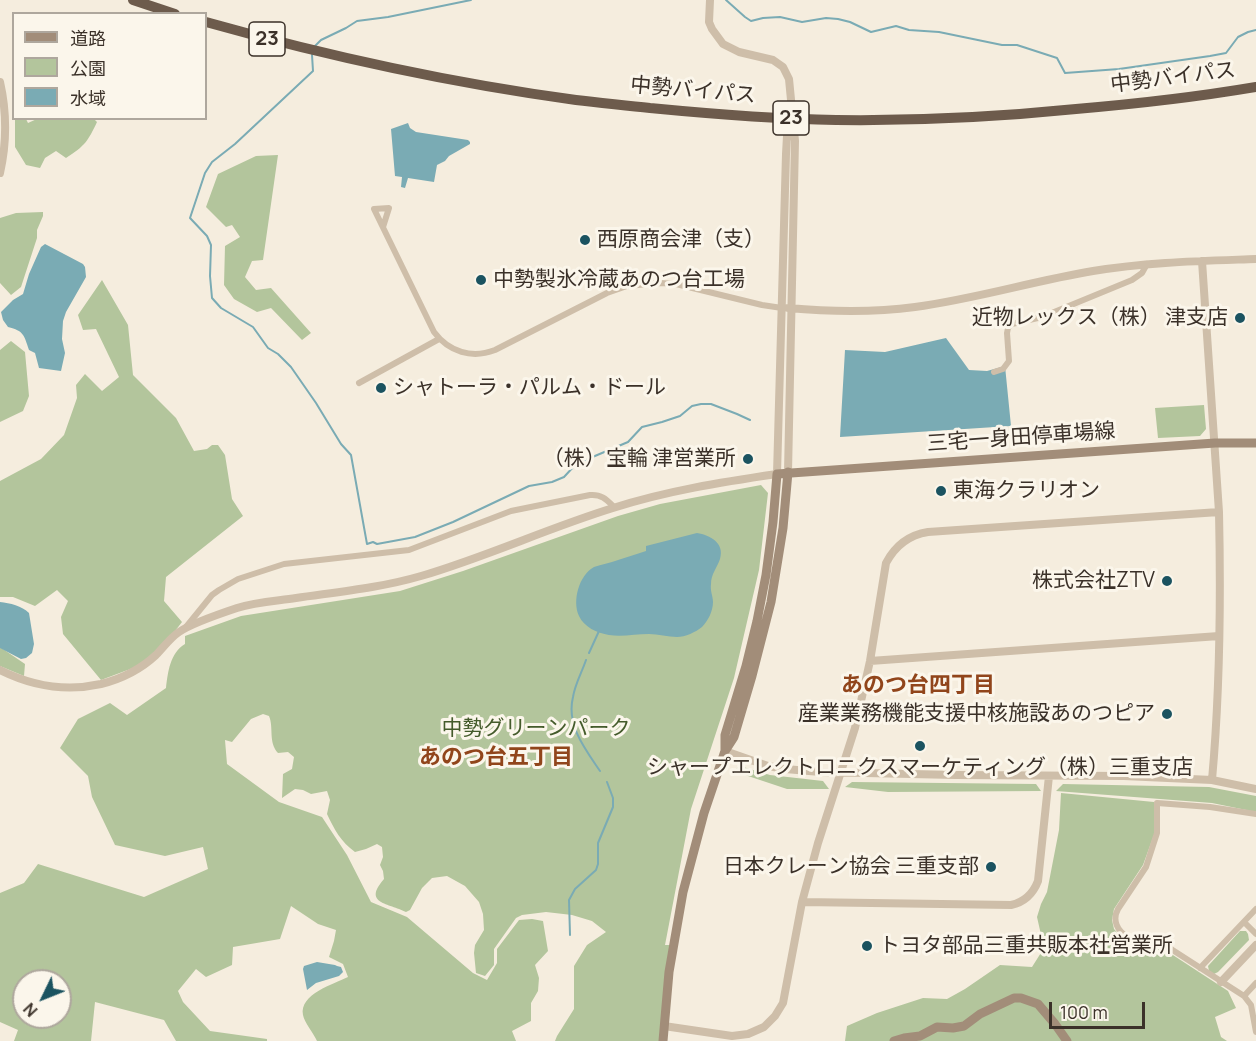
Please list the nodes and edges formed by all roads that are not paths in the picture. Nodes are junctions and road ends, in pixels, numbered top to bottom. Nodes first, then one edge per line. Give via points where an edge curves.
1 (133, 0) edge
2 (710, 0) edge
3 (169, 12) edge
4 (207, 22) edge
5 (0, 82) edge
6 (1256, 87) edge
7 (792, 118) junction
8 (0, 173) edge
9 (383, 227) dead end
10 (1256, 259) edge
11 (1202, 261) junction
12 (1147, 264) junction
13 (787, 308) junction
14 (439, 339) junction
15 (994, 372) dead end
16 (359, 383) dead end
17 (1215, 443) junction
18 (1256, 443) edge
19 (788, 472) junction
20 (777, 474) junction
21 (614, 507) junction
22 (1219, 512) junction
23 (186, 628) junction
24 (1219, 636) junction
25 (870, 661) junction
26 (0, 670) edge
27 (725, 751) junction
28 (842, 773) junction
29 (1049, 776) junction
30 (1212, 780) junction
31 (1256, 789) edge
32 (1256, 814) edge
33 (802, 902) junction
34 (1256, 909) edge
35 (1244, 922) junction
36 (1256, 934) edge
37 (1256, 945) edge
38 (1200, 968) junction
39 (1221, 982) junction
40 (1256, 983) edge
41 (1244, 996) junction
42 (664, 1026) junction
43 (1256, 1031) edge
44 (663, 1041) edge
45 (894, 1041) edge
46 (1067, 1041) edge

1 - 3 highway
2 - 7 street via 709,22 723,44 773,60 787,72
4 - 7 highway, 中勢バイパス / 23 via 432,77 577,100
5 - 8 street via 6,124
6 - 7 highway, 中勢バイパス / 23 via 1028,114
7 - 13 street via 795,141
9 - 14 street
10 - 11 street
11 - 12 street
11 - 17 street
12 - 13 street via 1093,271 916,307 849,312
12 - 15 street via 1132,280 1042,317 1012,324 1007,333 1009,361 1004,369
13 - 14 street via 676,284 648,284 607,293 488,353 464,353
13 - 19 street
13 - 20 street
14 - 16 street
17 - 18 main road, 三宅一身田停車場線
17 - 19 main road, 三宅一身田停車場線
17 - 22 street
19 - 20 main road, 三宅一身田停車場線
19 - 27 main road via 771,602 734,737
20 - 21 street via 677,491
20 - 27 main road via 774,522 758,621 725,735
21 - 23 street via 421,576 239,608
21 - 23 street via 604,497 590,495 511,511 409,550 284,564 238,579 219,590
22 - 24 street
22 - 25 street via 915,535 898,546 886,563
23 - 26 street via 138,669 102,684 51,687 23,681
24 - 25 street
24 - 30 street
25 - 28 street
27 - 28 street via 785,769
27 - 42 main road via 683,892
28 - 29 street
28 - 33 street
29 - 30 street
29 - 33 street via 1038,881 1024,901 1011,905
30 - 31 street
32 - 38 street via 1157,802 1157,833 1146,867 1116,914 1115,921 1124,935 1156,940
33 - 42 street via 784,998 769,1024 738,1036
34 - 35 street
35 - 36 street
35 - 38 street
37 - 39 street
38 - 39 street
39 - 41 street
40 - 41 street
41 - 43 street via 1251,1005
42 - 44 main road
45 - 46 main road via 920,1036 937,1027 964,1026 980,1014 1021,998 1038,1004

